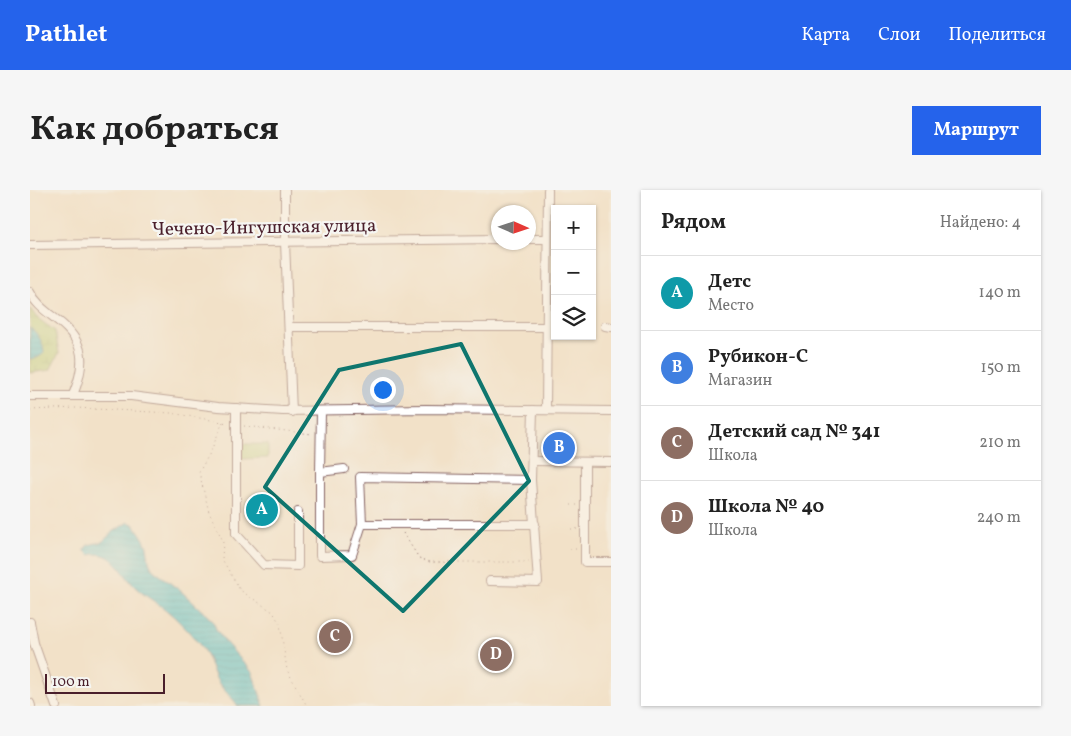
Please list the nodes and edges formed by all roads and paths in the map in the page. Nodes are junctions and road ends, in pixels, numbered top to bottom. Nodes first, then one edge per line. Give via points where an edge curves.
1 (285, 190) edge
2 (548, 190) edge
3 (491, 239) edge
4 (536, 239) edge
5 (546, 239) junction
6 (285, 242) junction
7 (30, 245) edge
8 (30, 292) edge
9 (546, 326) junction
10 (288, 328) junction
11 (73, 395) junction
12 (30, 396) edge
13 (236, 408) junction
14 (30, 410) edge
15 (533, 410) junction
16 (546, 410) junction
17 (611, 411) edge
18 (292, 412) junction
19 (320, 412) junction
20 (223, 422) junction
21 (236, 424) junction
22 (320, 434) junction
23 (532, 461) junction
24 (585, 462) junction
25 (611, 462) edge
26 (344, 469) dead end
27 (320, 472) junction
28 (531, 480) junction
29 (298, 512) dead end
30 (362, 524) junction
31 (397, 524) junction
32 (535, 524) junction
33 (537, 562) junction
34 (611, 562) edge
35 (490, 581) dead end
36 (30, 622) edge
37 (56, 706) edge
38 (307, 706) edge

1 - 6 street
2 - 5 street
3 - 6 street, Чечено-Ингушская улица
4 - 5 street
5 - 9 street
6 - 7 street, Чечено-Ингушская улица
6 - 10 street
8 - 11 street via 43,310 78,342 81,376
9 - 10 street
9 - 16 street
10 - 18 street
11 - 12 street
11 - 13 street via 131,396
13 - 18 street
13 - 21 street
14 - 20 path via 76,408 155,412
15 - 16 street
15 - 19 street
15 - 23 street
16 - 17 street
18 - 19 street
19 - 22 street
20 - 21 path
20 - 38 path via 199,472 209,512 223,541 222,559 240,590 273,612 280,624 287,670
21 - 22 path
21 - 29 street via 236,534 264,565 298,566
22 - 27 street
23 - 24 street
23 - 28 street
24 - 25 street
24 - 34 street via 585,562
26 - 27 street
27 - 30 street via 320,556 352,555
28 - 30 street via 360,478
28 - 32 street
30 - 31 street
31 - 32 street
31 - 33 path via 419,558 430,562
32 - 33 street
33 - 35 street via 538,582
36 - 37 street

